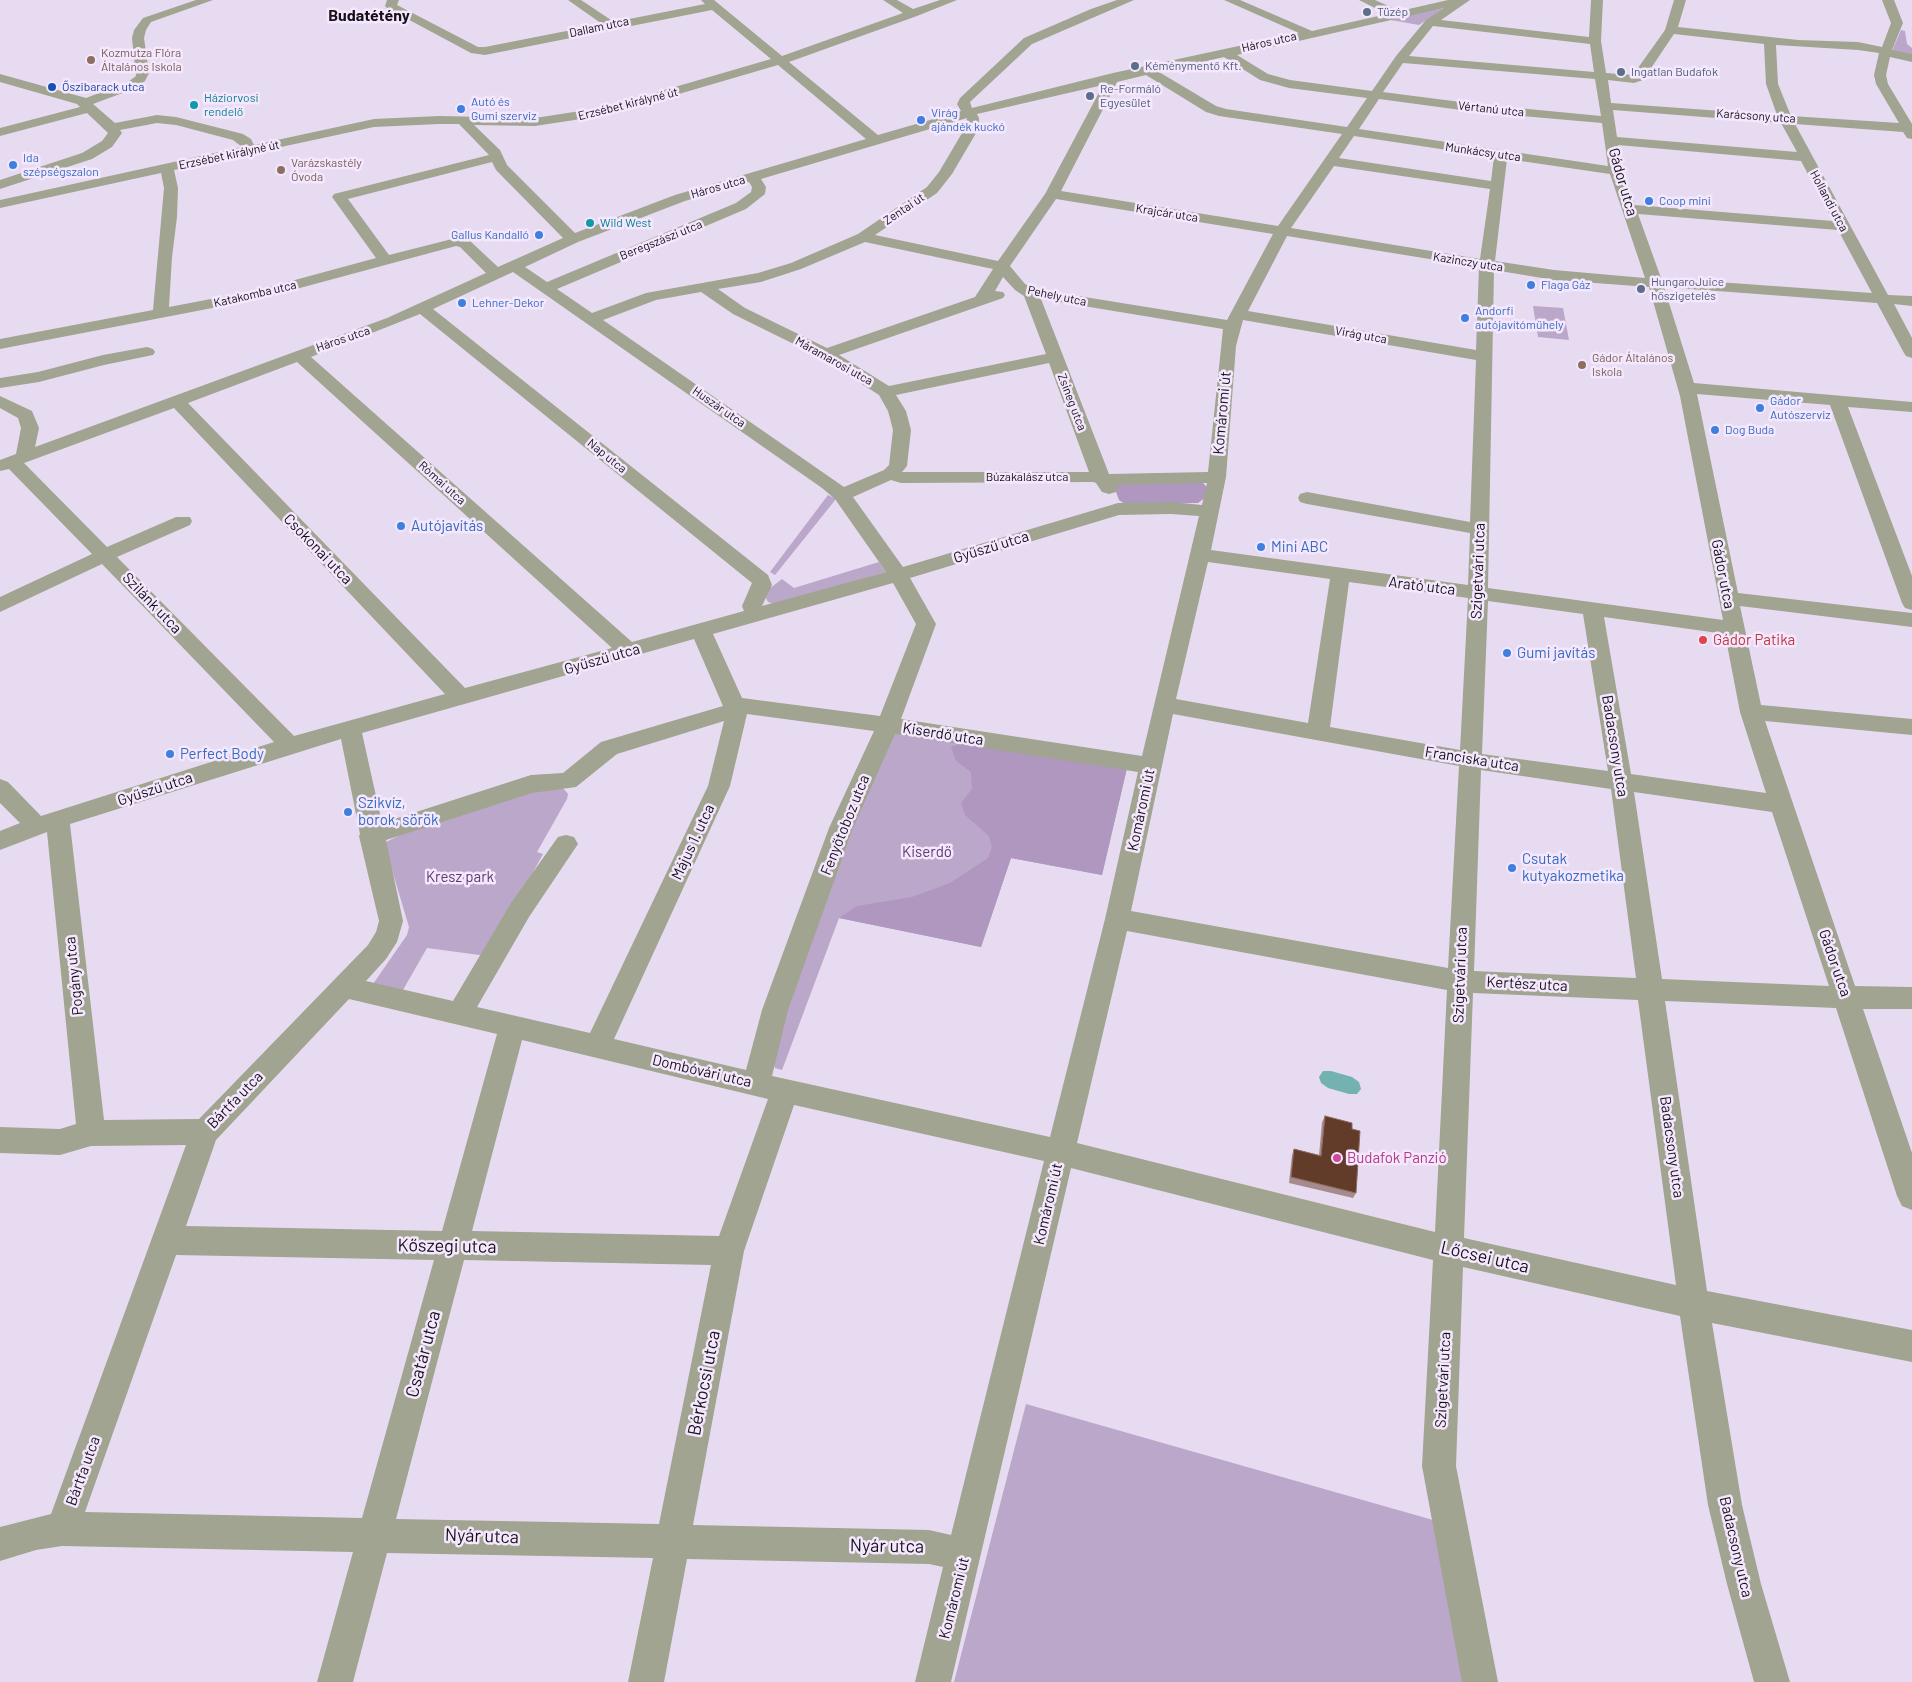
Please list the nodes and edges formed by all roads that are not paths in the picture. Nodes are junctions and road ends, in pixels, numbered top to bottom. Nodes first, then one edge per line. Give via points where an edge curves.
1 (207, 0) edge
2 (574, 0) edge
3 (889, 0) edge
4 (951, 0) edge
5 (1128, 0) edge
6 (1230, 0) edge
7 (1365, 0) edge
8 (1465, 0) edge
9 (1597, 0) edge
10 (1680, 0) edge
11 (1888, 0) edge
12 (392, 1) edge
13 (711, 3) edge
14 (914, 14) junction
15 (1413, 23) junction
16 (611, 25) junction
17 (1671, 30) junction
18 (1308, 33) junction
19 (1595, 41) junction
20 (1770, 42) junction
21 (1224, 52) junction
22 (1886, 52) junction
23 (1912, 58) edge
24 (1400, 59) junction
25 (782, 60) junction
26 (1147, 70) junction
27 (1600, 76) junction
28 (1113, 77) junction
29 (0, 78) edge
30 (32, 86) junction
31 (9, 93) dead end
32 (1375, 96) junction
33 (88, 106) junction
34 (1605, 106) junction
35 (969, 112) junction
36 (1785, 118) junction
37 (462, 120) junction
38 (1607, 120) junction
39 (112, 127) junction
40 (1910, 131) edge
41 (0, 132) edge
42 (1350, 133) junction
43 (1610, 140) junction
44 (877, 141) junction
45 (251, 151) junction
46 (1501, 154) junction
47 (497, 157) junction
48 (1805, 157) junction
49 (1330, 161) junction
50 (167, 169) junction
51 (1616, 171) junction
52 (754, 177) junction
53 (0, 185) edge
54 (1496, 186) junction
55 (1052, 194) junction
56 (0, 204) edge
57 (1630, 209) junction
58 (1842, 226) junction
59 (1282, 231) junction
60 (864, 237) junction
61 (573, 239) junction
62 (385, 260) junction
63 (1487, 265) junction
64 (514, 266) junction
65 (1002, 266) junction
66 (496, 274) junction
67 (1655, 282) junction
68 (704, 287) junction
69 (545, 288) junction
70 (1026, 290) junction
71 (1882, 298) junction
72 (982, 300) junction
73 (1912, 301) edge
74 (422, 308) junction
75 (161, 313) junction
76 (591, 319) junction
77 (1235, 320) junction
78 (0, 344) edge
79 (147, 352) dead end
80 (1912, 353) edge
81 (826, 354) junction
82 (299, 355) junction
83 (1484, 356) junction
84 (1055, 357) junction
85 (0, 383) edge
86 (1687, 388) junction
87 (886, 392) junction
88 (176, 400) junction
89 (0, 401) edge
90 (1837, 401) junction
91 (1912, 407) edge
92 (12, 461) edge
93 (890, 474) junction
94 (1217, 477) junction
95 (1103, 479) junction
96 (842, 495) junction
97 (1307, 498) dead end
98 (1118, 509) junction
99 (1209, 511) junction
100 (183, 521) dead end
101 (1479, 529) junction
102 (105, 555) junction
103 (1200, 555) junction
104 (898, 575) junction
105 (1340, 576) junction
106 (1478, 593) junction
107 (1727, 598) junction
108 (1912, 603) edge
109 (0, 605) edge
110 (1592, 609) junction
111 (756, 615) junction
112 (1912, 620) edge
113 (1733, 628) junction
114 (701, 631) junction
115 (629, 651) junction
116 (461, 698) junction
117 (1164, 705) junction
118 (735, 707) junction
119 (1752, 712) junction
120 (888, 725) junction
121 (1912, 727) edge
122 (350, 729) junction
123 (1318, 733) junction
124 (290, 746) junction
125 (1469, 760) junction
126 (1151, 766) junction
127 (1621, 781) junction
128 (0, 788) edge
129 (1781, 804) junction
130 (48, 823) junction
131 (371, 836) junction
132 (0, 841) edge
133 (566, 844) dead end
134 (1117, 919) junction
135 (1460, 981) junction
136 (344, 987) junction
137 (1650, 989) junction
138 (1847, 998) junction
139 (1912, 998) edge
140 (459, 1014) junction
141 (512, 1027) junction
142 (597, 1046) junction
143 (771, 1087) junction
144 (205, 1132) junction
145 (91, 1133) junction
146 (0, 1140) edge
147 (1061, 1152) junction
148 (1906, 1154) edge
149 (1912, 1196) edge
150 (166, 1240) junction
151 (453, 1246) junction
152 (1450, 1250) junction
153 (728, 1251) junction
154 (1694, 1304) junction
155 (1912, 1346) edge
156 (62, 1529) junction
157 (375, 1533) junction
158 (674, 1542) junction
159 (0, 1544) edge
160 (965, 1555) junction
161 (334, 1682) edge
162 (646, 1682) edge
163 (933, 1682) edge
164 (1480, 1682) edge
165 (1772, 1682) edge

1 - 33 street via 147,20 138,38 141,78
2 - 16 street
3 - 14 street
4 - 14 street, Erzsébet királyné út
5 - 35 street, Zentai út via 1028,41 964,101
6 - 18 street
7 - 15 street
8 - 15 street, Komáromi út
8 - 15 street
9 - 19 street, Gádor utca
10 - 17 street
11 - 22 street via 1897,23
12 - 16 street, Dallam utca via 395,8 476,50 485,51
13 - 16 street, Dallam utca
13 - 25 street
14 - 25 street, Erzsébet királyné út
15 - 18 street, Háros utca via 1376,19
15 - 19 street
15 - 24 street, Komáromi út
17 - 20 street
17 - 27 street via 1639,77
18 - 21 street, Háros utca
19 - 27 street, Gádor utca
20 - 22 street via 1858,46
20 - 36 street, Hollandi utca via 1772,84
21 - 26 street, Háros utca
21 - 32 street, Vértanú utca via 1271,80
22 - 23 street
22 - 40 street via 1880,75
24 - 27 street
24 - 32 street, Komáromi út
25 - 37 street, Erzsébet királyné út via 630,106 582,116 526,122
25 - 44 street
26 - 28 street, Háros utca
26 - 42 street, Munkácsy utca via 1217,112
27 - 34 street, Gádor utca
28 - 35 street, Háros utca
28 - 55 street
29 - 30 street
30 - 31 street
30 - 33 street
32 - 38 street, Vértanú utca
32 - 42 street, Komáromi út
33 - 39 street
33 - 41 street
34 - 36 street, Karácsony utca
34 - 38 street, Gádor utca
35 - 44 street, Háros utca
35 - 60 street, Zentai út via 973,118 972,128 932,190
36 - 40 street, Karácsony utca
36 - 48 street, Hollandi utca
37 - 45 street, Erzsébet királyné út via 374,123
37 - 47 street
38 - 43 street, Gádor utca
39 - 45 street via 137,121 176,121 238,137
39 - 53 street via 113,139 93,153
42 - 46 street, Munkácsy utca
42 - 49 street, Komáromi út
43 - 48 street
43 - 51 street, Gádor utca
44 - 52 street, Háros utca
45 - 50 street, Erzsébet királyné út
46 - 51 street, Munkácsy utca
46 - 54 street, Szigetvári utca
47 - 61 street via 501,167
47 - 62 street via 339,197
48 - 58 street, Hollandi utca
49 - 54 street
49 - 59 street, Komáromi út
50 - 56 street, Erzsébet királyné út
50 - 75 street via 171,188
51 - 57 street, Gádor utca
52 - 61 street, Háros utca via 638,213
52 - 69 street, Beregszászi utca via 759,187 758,194 741,206
54 - 63 street, Szigetvári utca
55 - 59 street, Krajcár utca
55 - 65 street
57 - 58 street
57 - 67 street, Gádor utca
58 - 71 street, Hollandi utca
59 - 63 street, Kazinczy utca
59 - 77 street, Komáromi út
60 - 65 street
60 - 68 street, Zentai út via 761,277
61 - 64 street, Háros utca
62 - 66 street, Katakomba utca via 456,242 464,243
62 - 75 street, Katakomba utca via 259,294
63 - 67 street, Kazinczy utca via 1564,276
63 - 83 street, Szigetvári utca
64 - 66 street, Háros utca
64 - 69 street, Huszár utca
65 - 70 street, Pehely utca
65 - 72 street
66 - 74 street, Háros utca
67 - 71 street, Kazinczy utca
67 - 86 street, Gádor utca
68 - 76 street, Zentai út via 652,296
68 - 81 street, Máramarosi utca via 739,312
69 - 76 street, Huszár utca
70 - 72 street
70 - 77 street, Pehely utca
70 - 84 street, Zsineg utca
71 - 73 street, Kazinczy utca
71 - 80 street, Hollandi utca
72 - 81 street
74 - 82 street, Háros utca
74 - 111 street, Nap utca via 761,580 762,585 752,606
75 - 78 street, Katakomba utca
76 - 96 street, Huszár utca
77 - 83 street, Virág utca
77 - 94 street, Komáromi út via 1228,346
79 - 85 street via 102,360 39,378
81 - 87 street, Máramarosi utca
82 - 88 street, Háros utca
82 - 115 street, Római utca
83 - 101 street, Szigetvári utca
84 - 87 street
84 - 95 street, Zsineg utca
86 - 90 street
86 - 107 street, Gádor utca
87 - 93 street, Máramarosi utca via 897,411 902,430 898,466
88 - 92 street, Háros utca
88 - 116 street, Csokonai utca
89 - 92 street via 26,415 30,428
90 - 91 street
90 - 108 street
92 - 102 street, Szilánk utca
93 - 95 street, Búzakalász utca via 901,478
93 - 96 street
94 - 95 street, Búzakalász utca
94 - 99 street, Komáromi út
95 - 98 street, Zsineg utca
96 - 104 street, Huszár utca
97 - 101 street
98 - 99 street, Gyűszű utca
98 - 104 street, Gyűszű utca
99 - 103 street, Komáromi út
100 - 102 street
101 - 106 street, Szigetvári utca
102 - 109 street
102 - 124 street, Szilánk utca
103 - 105 street, Arató utca
103 - 117 street, Komáromi út
104 - 111 street, Gyűszű utca
104 - 120 street, Fenyőtoboz utca via 926,624
105 - 106 street, Arató utca
105 - 123 street
106 - 110 street, Arató utca
106 - 125 street, Szigetvári utca
107 - 112 street
107 - 113 street, Gádor utca
110 - 113 street, Arató utca
110 - 127 street, Badacsony utca
111 - 114 street, Gyűszű utca
113 - 119 street, Gádor utca
114 - 115 street, Gyűszű utca
114 - 118 street
115 - 116 street, Gyűszű utca
116 - 122 street, Gyűszű utca
117 - 123 street, Franciska utca
117 - 126 street, Komáromi út
118 - 120 street, Kiserdő utca
118 - 131 street via 609,748 568,781 531,784
118 - 142 street, Május 1. utca via 736,718 719,786
119 - 121 street
119 - 129 street, Gádor utca
120 - 126 street, Kiserdő utca
120 - 143 street, Fenyőtoboz utca via 834,846 775,1010
122 - 124 street, Gyűszű utca
122 - 131 street, Bártfa utca
123 - 125 street, Franciska utca
124 - 130 street, Gyűszű utca
125 - 127 street, Franciska utca
125 - 135 street, Szigetvári utca
126 - 134 street, Komáromi út
127 - 129 street, Franciska utca
127 - 137 street, Badacsony utca
128 - 130 street
129 - 138 street, Gádor utca
130 - 132 street, Gyűszű utca
130 - 145 street, Pogány utca
131 - 136 street, Bártfa utca via 391,921 388,935 377,952
133 - 140 street via 520,910
134 - 135 street, Kertész utca
134 - 147 street, Komáromi út
135 - 137 street, Kertész utca
135 - 152 street, Szigetvári utca
136 - 140 street, Dombóvári utca
136 - 144 street, Bártfa utca
137 - 138 street, Kertész utca
137 - 154 street, Badacsony utca
138 - 139 street, Kertész utca
138 - 148 street, Gádor utca
140 - 141 street, Dombóvári utca
141 - 142 street, Dombóvári utca
141 - 151 street, Csatár utca
142 - 143 street, Dombóvári utca
143 - 147 street, Dombóvári utca
143 - 153 street, Bérkocsi utca
144 - 145 street
144 - 150 street, Bártfa utca
145 - 146 street via 60,1142
147 - 152 street, Lőcsei utca
147 - 160 street, Komáromi út
148 - 149 street, Gádor utca
150 - 151 street, Kőszegi utca
150 - 156 street, Bártfa utca
151 - 153 street, Kőszegi utca
151 - 157 street, Csatár utca
152 - 154 street, Lőcsei utca
152 - 164 street, Szigetvári utca via 1439,1466
153 - 158 street, Bérkocsi utca
154 - 155 street, Lőcsei utca
154 - 165 street, Badacsony utca via 1725,1504
156 - 157 street, Nyár utca
156 - 159 street, Nyár utca
157 - 158 street, Nyár utca
157 - 161 street, Csatár utca
158 - 160 street, Nyár utca via 929,1547
158 - 162 street, Bérkocsi utca
160 - 163 street, Komáromi út

